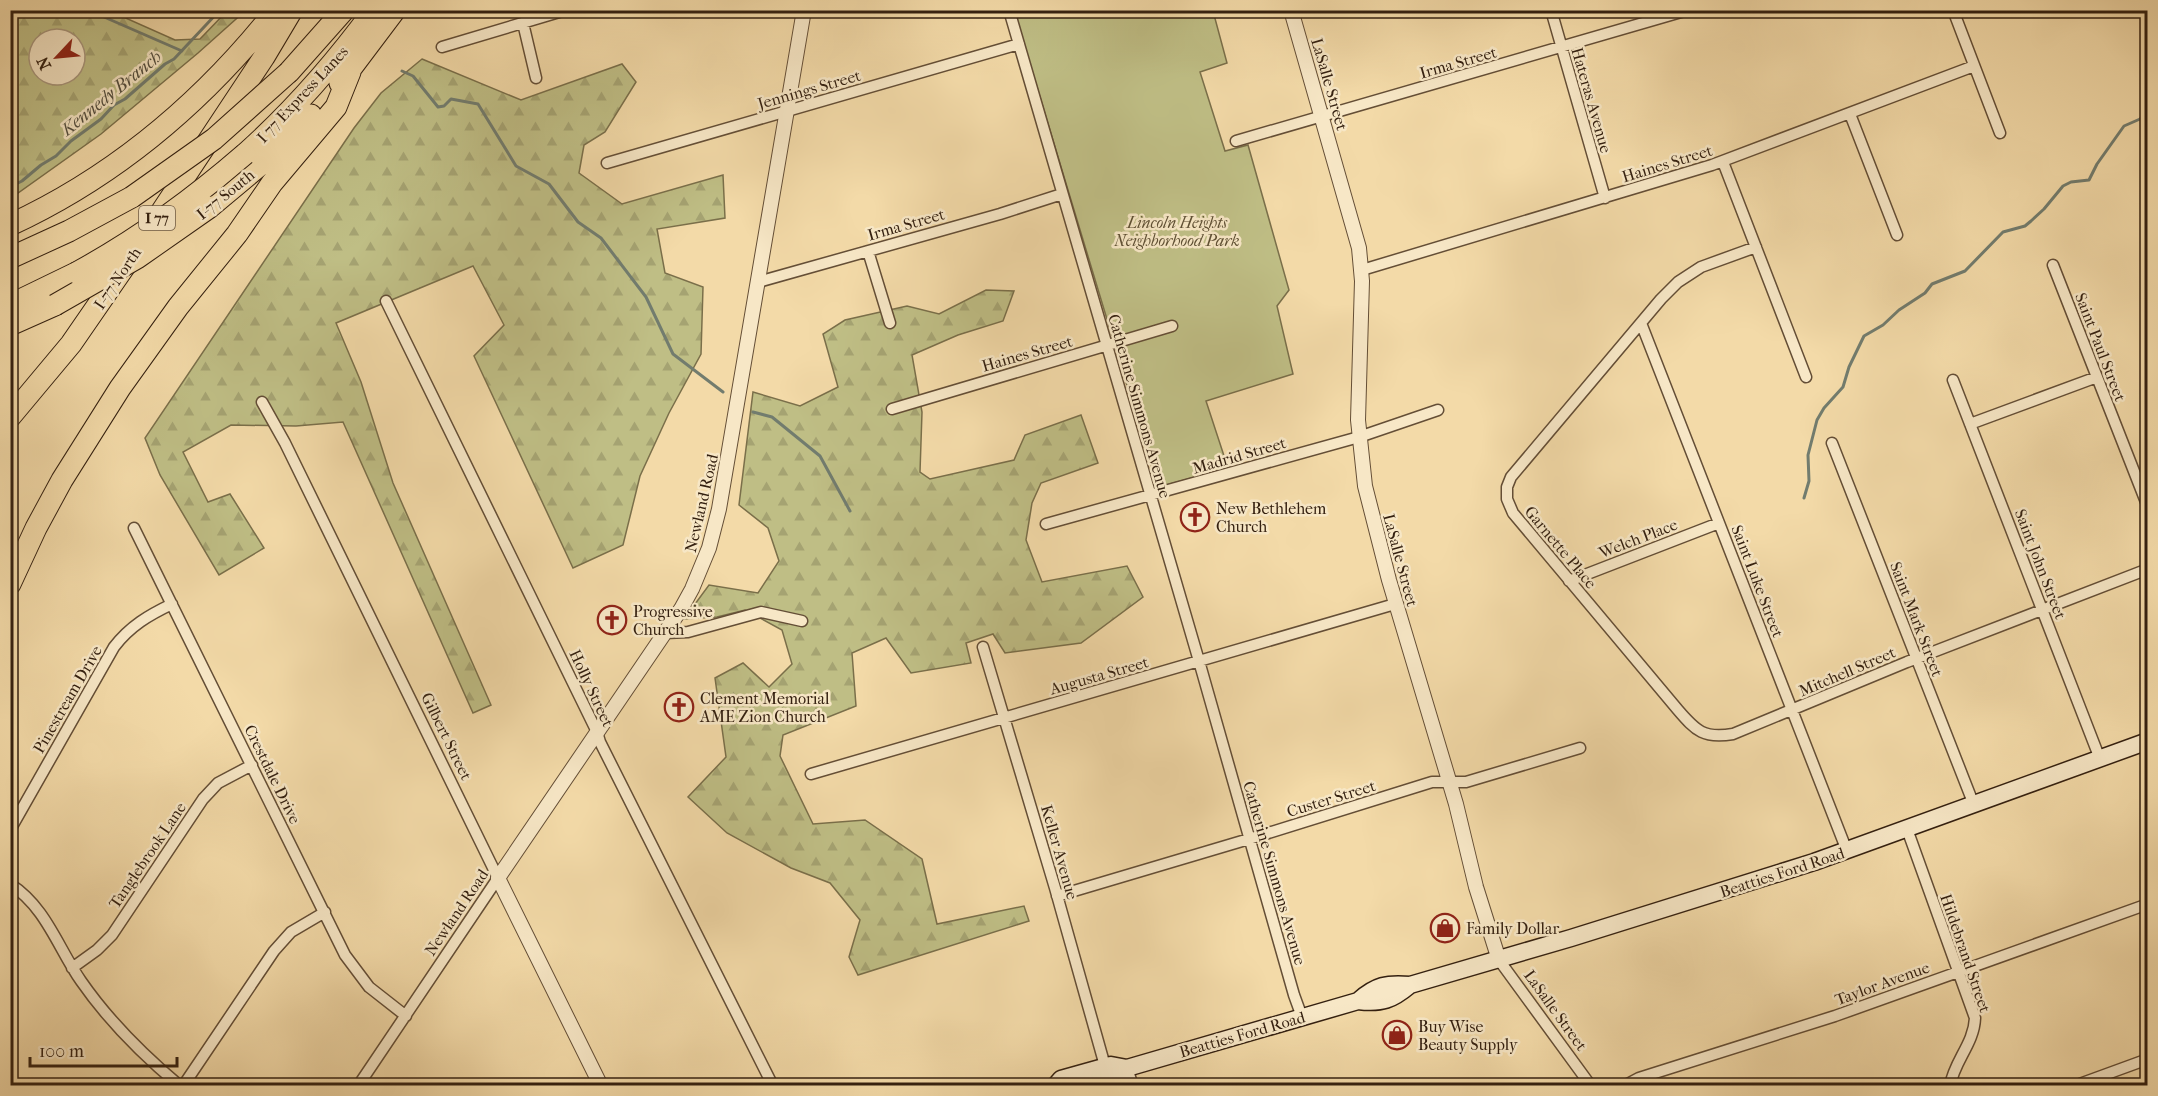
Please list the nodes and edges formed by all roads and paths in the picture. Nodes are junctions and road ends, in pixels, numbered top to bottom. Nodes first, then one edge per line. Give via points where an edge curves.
1 (276, 10) edge
2 (292, 10) edge
3 (344, 10) edge
4 (374, 10) edge
5 (395, 10) edge
6 (566, 10) edge
7 (804, 10) edge
8 (1009, 10) edge
9 (1291, 10) edge
10 (1551, 10) edge
11 (1688, 10) edge
12 (1953, 10) edge
13 (523, 24) junction
14 (1019, 44) junction
15 (442, 47) dead end
16 (1562, 48) junction
17 (1974, 66) junction
18 (350, 72) junction
19 (536, 78) dead end
20 (787, 111) junction
21 (1850, 114) junction
22 (1322, 117) junction
23 (2000, 133) dead end
24 (1236, 141) dead end
25 (1723, 162) junction
26 (607, 163) dead end
27 (1062, 194) junction
28 (1605, 198) junction
29 (10, 225) edge
30 (1897, 235) dead end
31 (1756, 247) junction
32 (868, 250) junction
33 (10, 258) edge
34 (2053, 265) dead end
35 (1362, 270) junction
36 (758, 282) junction
37 (386, 301) dead end
38 (10, 305) edge
39 (890, 323) dead end
40 (1641, 323) junction
41 (10, 325) edge
42 (1172, 326) dead end
43 (1107, 345) junction
44 (2097, 376) junction
45 (1806, 377) dead end
46 (1953, 380) dead end
47 (262, 402) dead end
48 (892, 409) dead end
49 (1438, 410) dead end
50 (10, 417) edge
51 (1970, 424) junction
52 (1359, 437) junction
53 (1832, 443) dead end
54 (1151, 495) junction
55 (2148, 507) edge
56 (1719, 522) junction
57 (1046, 524) dead end
58 (134, 528) dead end
59 (2148, 569) edge
60 (1569, 581) junction
61 (10, 584) edge
62 (172, 604) junction
63 (1395, 604) junction
64 (2042, 609) junction
65 (802, 621) dead end
66 (665, 633) junction
67 (983, 647) dead end
68 (1917, 658) junction
69 (1199, 661) junction
70 (1793, 710) junction
71 (1004, 718) junction
72 (597, 732) junction
73 (2148, 741) edge
74 (1580, 748) dead end
75 (2100, 759) junction
76 (252, 765) junction
77 (811, 774) dead end
78 (1449, 783) junction
79 (1974, 805) junction
80 (1907, 829) junction
81 (10, 830) edge
82 (1249, 839) junction
83 (1847, 851) junction
84 (498, 879) junction
85 (10, 884) edge
86 (1057, 896) junction
87 (2148, 904) edge
88 (325, 912) junction
89 (1498, 960) junction
90 (72, 968) junction
91 (1958, 972) junction
92 (406, 1016) junction
93 (1302, 1017) junction
94 (2148, 1059) edge
95 (1106, 1066) junction
96 (1127, 1068) junction
97 (181, 1086) edge
98 (358, 1086) edge
99 (601, 1086) edge
100 (773, 1086) edge
101 (1055, 1086) edge
102 (1091, 1086) edge
103 (1133, 1086) edge
104 (1590, 1086) edge
105 (1624, 1086) edge
106 (1950, 1086) edge
107 (2074, 1086) edge

1 - 29 highway via 212,84 158,133 81,187
2 - 50 highway, I-77 North / I 77 via 98,307
3 - 33 highway, I 77 Express Lanes / I 77, bridge via 289,72 214,139 132,197
4 - 38 highway, I 77 Express Lanes / I 77, bridge via 321,78 245,154 128,243
5 - 18 highway, I-77 South / I 77
6 - 13 street
7 - 20 street, Newland Road
8 - 14 street, Catherine Simmons Avenue
9 - 22 street, LaSalle Street
10 - 16 street, Hateras Avenue
11 - 16 street, Irma Street
12 - 17 street
13 - 15 street
13 - 19 street
14 - 20 street, Jennings Street
14 - 27 street, Catherine Simmons Avenue
16 - 22 street, Irma Street
16 - 28 street, Hateras Avenue
17 - 21 street, Haines Street
17 - 23 street
18 - 41 highway, I-77 South / I 77, bridge via 277,149 210,207 137,258 55,305
18 - 61 highway via 336,107 272,183 237,234 159,331 105,411 62,480
20 - 26 street, Jennings Street
20 - 36 street, Newland Road
21 - 25 street, Haines Street
21 - 30 street
22 - 24 street, Irma Street
22 - 35 street, LaSalle Street
25 - 28 street, Haines Street
25 - 31 street
27 - 32 street, Irma Street
27 - 43 street, Catherine Simmons Avenue
28 - 35 street, Haines Street
31 - 40 street, Garnette Place via 1686,276
31 - 45 street
32 - 36 street, Irma Street
32 - 39 street
34 - 44 street, Saint Paul Street
35 - 52 street, LaSalle Street
36 - 66 street, Newland Road via 715,529 692,589
37 - 72 street, Holly Street
40 - 56 street, Saint Luke Street
40 - 60 street, Garnette Place via 1551,428 1507,487 1513,513
42 - 43 street, Haines Street
43 - 48 street, Haines Street
43 - 54 street, Catherine Simmons Avenue
44 - 51 street
44 - 55 street, Saint Paul Street
46 - 51 street, Saint John Street
47 - 84 street, Gilbert Street
49 - 52 street, Madrid Street
51 - 64 street, Saint John Street
52 - 54 street, Madrid Street
52 - 63 street, LaSalle Street via 1369,506
53 - 68 street, Saint Mark Street
54 - 57 street, Madrid Street
54 - 69 street, Catherine Simmons Avenue
56 - 60 street, Welch Place
56 - 70 street, Saint Luke Street
58 - 62 street, Crestdale Drive
59 - 64 street, Mitchell Street
60 - 70 street, Garnette Place via 1698,730 1714,736 1733,734
62 - 76 street, Crestdale Drive
62 - 81 street, Pinestream Drive via 145,617 114,647
63 - 69 street, Augusta Street
63 - 78 street, LaSalle Street
64 - 68 street, Mitchell Street
64 - 75 street, Saint John Street
65 - 66 street via 761,612 688,632
66 - 72 street, Newland Road
67 - 71 street, Keller Avenue
68 - 70 street, Mitchell Street
68 - 79 street, Saint Mark Street
69 - 71 street, Augusta Street
69 - 82 street, Catherine Simmons Avenue
70 - 83 street, Saint Luke Street
71 - 77 street, Augusta Street
71 - 86 street, Keller Avenue
72 - 84 street, Newland Road
72 - 100 street, Holly Street
73 - 75 main road, Beatties Ford Road
74 - 78 street, Custer Street via 1466,782
75 - 79 main road, Beatties Ford Road
76 - 88 street, Crestdale Drive
76 - 90 street, Tanglebrook Lane via 210,791 111,935
78 - 82 street, Custer Street via 1432,782
78 - 89 street, LaSalle Street
79 - 80 main road, Beatties Ford Road
80 - 83 main road, Beatties Ford Road
80 - 91 street, Hildebrand Street
82 - 86 street, Custer Street
82 - 93 street, Catherine Simmons Avenue
83 - 89 main road, Beatties Ford Road
84 - 92 street, Newland Road
84 - 99 street, Gilbert Street
85 - 90 street via 36,906
86 - 95 street, Keller Avenue
87 - 91 street, Taylor Avenue
88 - 92 street, Crestdale Drive via 356,972
88 - 97 street via 291,932 274,951
89 - 93 main road, Beatties Ford Road via 1410,985 1384,985 1371,989 1358,1001
89 - 104 street, LaSalle Street
90 - 97 street via 130,1040
91 - 105 street, Taylor Avenue
91 - 106 street, Hildebrand Street via 1974,1013 1975,1028
92 - 98 street, Newland Road
93 - 96 main road, Beatties Ford Road
94 - 107 street
95 - 96 main road, Beatties Ford Road
95 - 101 main road, Beatties Ford Road via 1061,1079
96 - 102 main road, Beatties Ford Road via 1115,1079
96 - 103 street

